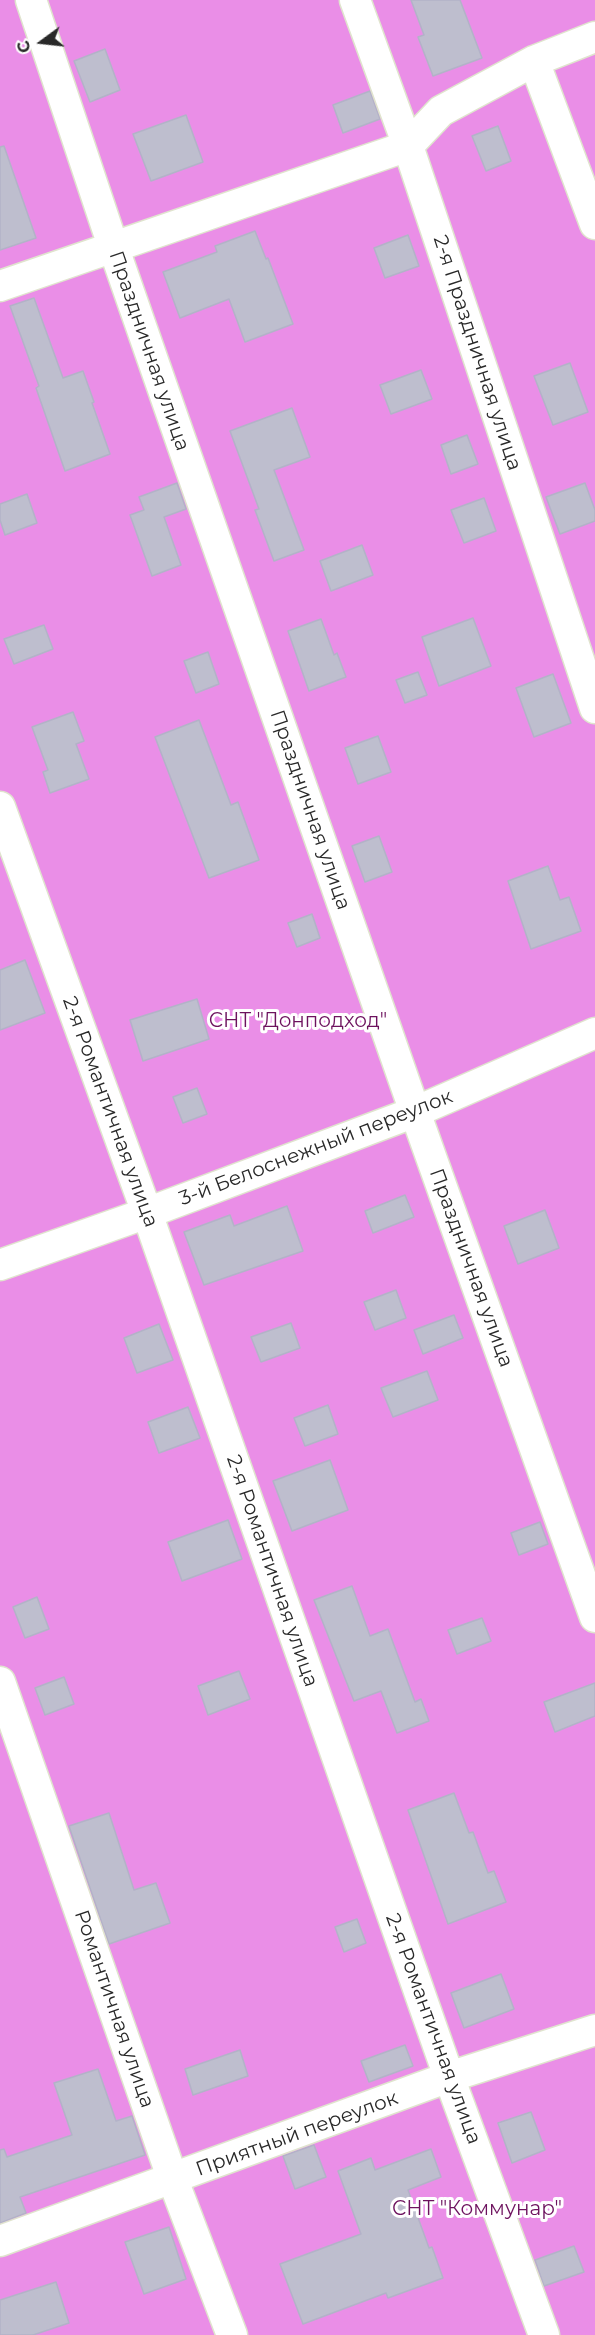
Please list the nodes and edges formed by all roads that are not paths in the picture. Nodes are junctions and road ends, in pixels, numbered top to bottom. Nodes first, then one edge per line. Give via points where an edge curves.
1 (31, 0) edge
2 (355, 0) edge
3 (595, 37) edge
4 (534, 61) junction
5 (408, 146) junction
6 (595, 224) edge
7 (113, 246) junction
8 (0, 286) edge
9 (595, 708) edge
10 (0, 807) edge
11 (595, 1033) edge
12 (415, 1112) junction
13 (147, 1213) junction
14 (0, 1265) edge
15 (595, 1617) edge
16 (0, 1682) edge
17 (595, 2030) edge
18 (449, 2077) junction
19 (173, 2180) junction
20 (0, 2241) edge
21 (232, 2335) edge
22 (544, 2335) edge

1 - 7 street, Праздничная улица
2 - 5 street, 2-я Праздничная улица
3 - 4 street
4 - 5 street via 441,111
4 - 6 street
5 - 7 street
5 - 9 street, 2-я Праздничная улица
7 - 8 street
7 - 12 street, Праздничная улица
10 - 13 street, 2-я Романтичная улица
11 - 12 street, 3-й Белоснежный переулок
12 - 13 street, 3-й Белоснежный переулок
12 - 15 street, Праздничная улица
13 - 14 street, 3-й Белоснежный переулок
13 - 18 street, 2-я Романтичная улица
16 - 19 street, Романтичная улица
17 - 18 street, Приятный переулок
18 - 19 street, Приятный переулок
18 - 22 street, 2-я Романтичная улица
19 - 20 street, Приятный переулок
19 - 21 street, Романтичная улица

